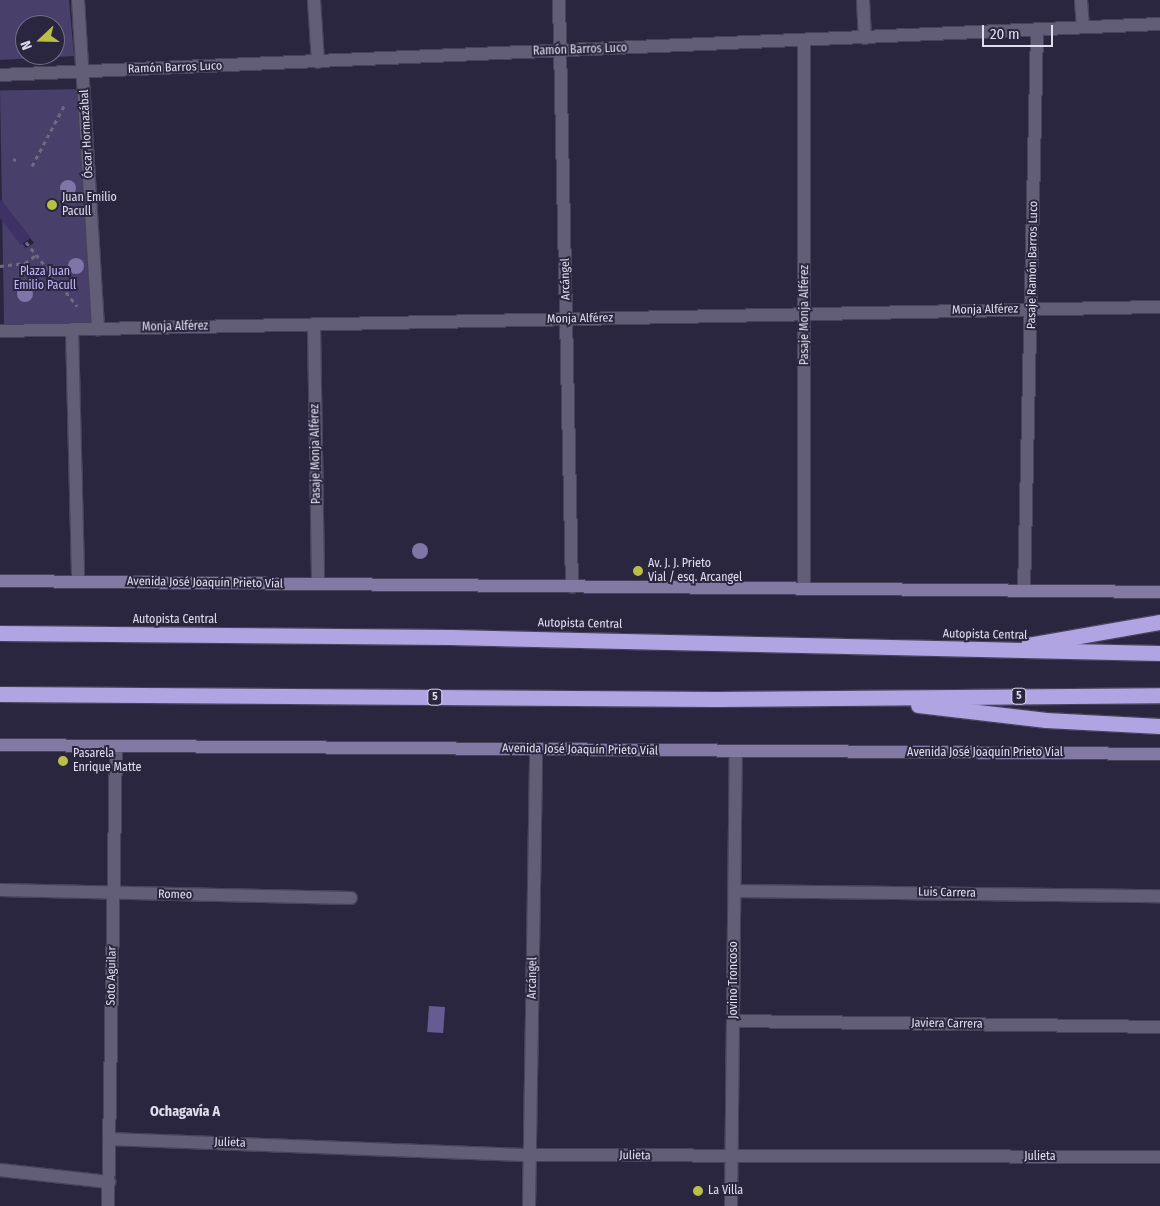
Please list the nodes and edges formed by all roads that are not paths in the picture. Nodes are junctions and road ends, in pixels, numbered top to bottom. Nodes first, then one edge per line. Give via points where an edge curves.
1 (78, 0) edge
2 (314, 0) edge
3 (559, 0) edge
4 (863, 0) edge
5 (1080, 0) edge
6 (1160, 24) edge
7 (1083, 27) junction
8 (1037, 30) junction
9 (865, 38) junction
10 (804, 41) junction
11 (562, 51) junction
12 (318, 62) junction
13 (84, 72) junction
14 (0, 75) edge
15 (1160, 307) edge
16 (1032, 309) junction
17 (805, 314) junction
18 (567, 319) junction
19 (314, 324) junction
20 (72, 329) junction
21 (98, 329) junction
22 (0, 331) edge
23 (0, 581) edge
24 (78, 581) junction
25 (318, 584) junction
26 (572, 587) junction
27 (804, 589) junction
28 (1024, 591) junction
29 (1160, 592) edge
30 (1160, 622) edge
31 (0, 633) edge
32 (1001, 650) junction
33 (1160, 653) edge
34 (0, 694) edge
35 (1160, 695) edge
36 (878, 697) junction
37 (1160, 726) edge
38 (0, 745) edge
39 (116, 746) junction
40 (536, 749) junction
41 (736, 753) junction
42 (1160, 754) edge
43 (0, 890) edge
44 (735, 890) junction
45 (114, 894) junction
46 (1160, 896) edge
47 (351, 898) dead end
48 (734, 1021) junction
49 (1160, 1027) edge
50 (110, 1139) junction
51 (530, 1155) junction
52 (731, 1157) junction
53 (1160, 1157) edge
54 (0, 1170) edge
55 (109, 1182) junction
56 (108, 1206) edge
57 (529, 1206) edge
58 (731, 1206) edge

1 - 13 street, Óscar Hormazábal
2 - 12 street
3 - 11 street, Arcángel
4 - 9 street
5 - 7 street
6 - 7 street, Ramón Barros Luco
7 - 8 street, Ramón Barros Luco
8 - 9 street, Ramón Barros Luco
8 - 16 street, Pasaje Ramón Barros Luco
9 - 10 street, Ramón Barros Luco
10 - 11 street, Ramón Barros Luco
10 - 17 street, Pasaje Monja Alférez
11 - 12 street, Ramón Barros Luco
11 - 18 street, Arcángel
12 - 13 street, Ramón Barros Luco
13 - 14 street, Ramón Barros Luco
13 - 21 street, Óscar Hormazábal
15 - 16 street, Monja Alférez
16 - 17 street, Monja Alférez
16 - 28 street, Pasaje Ramón Barros Luco
17 - 18 street, Monja Alférez
17 - 27 street, Pasaje Monja Alférez
18 - 19 street, Monja Alférez
18 - 26 street, Arcángel
19 - 21 street, Monja Alférez
19 - 25 street, Pasaje Monja Alférez
20 - 21 street, Monja Alférez
20 - 22 street, Monja Alférez
20 - 24 street
23 - 24 main road, Avenida José Joaquín Prieto Vial
24 - 25 main road, Avenida José Joaquín Prieto Vial
25 - 26 main road, Avenida José Joaquín Prieto Vial
26 - 27 main road, Avenida José Joaquín Prieto Vial
27 - 28 main road, Avenida José Joaquín Prieto Vial
28 - 29 main road, Avenida José Joaquín Prieto Vial
30 - 32 highway
31 - 32 highway, Autopista Central via 450,637
32 - 33 highway, Autopista Central
34 - 36 highway, 5
35 - 36 highway, 5
36 - 37 highway via 991,715
38 - 39 main road, Avenida José Joaquín Prieto Vial
39 - 40 main road, Avenida José Joaquín Prieto Vial
39 - 45 street, Soto Aguilar
40 - 41 main road, Avenida José Joaquín Prieto Vial
40 - 51 street, Arcángel
41 - 42 main road, Avenida José Joaquín Prieto Vial
41 - 44 street, Jovino Troncoso
43 - 45 street, Romeo
44 - 46 street, Luis Carrera
44 - 48 street, Jovino Troncoso
45 - 47 street, Romeo
45 - 50 street, Soto Aguilar
48 - 49 street, Javiera Carrera
48 - 52 street, Jovino Troncoso
50 - 51 street, Julieta
50 - 55 street, Soto Aguilar
51 - 52 street, Julieta
51 - 57 street, Arcángel
52 - 53 street, Julieta
52 - 58 street, Jovino Troncoso
54 - 55 street
55 - 56 street, Soto Aguilar

